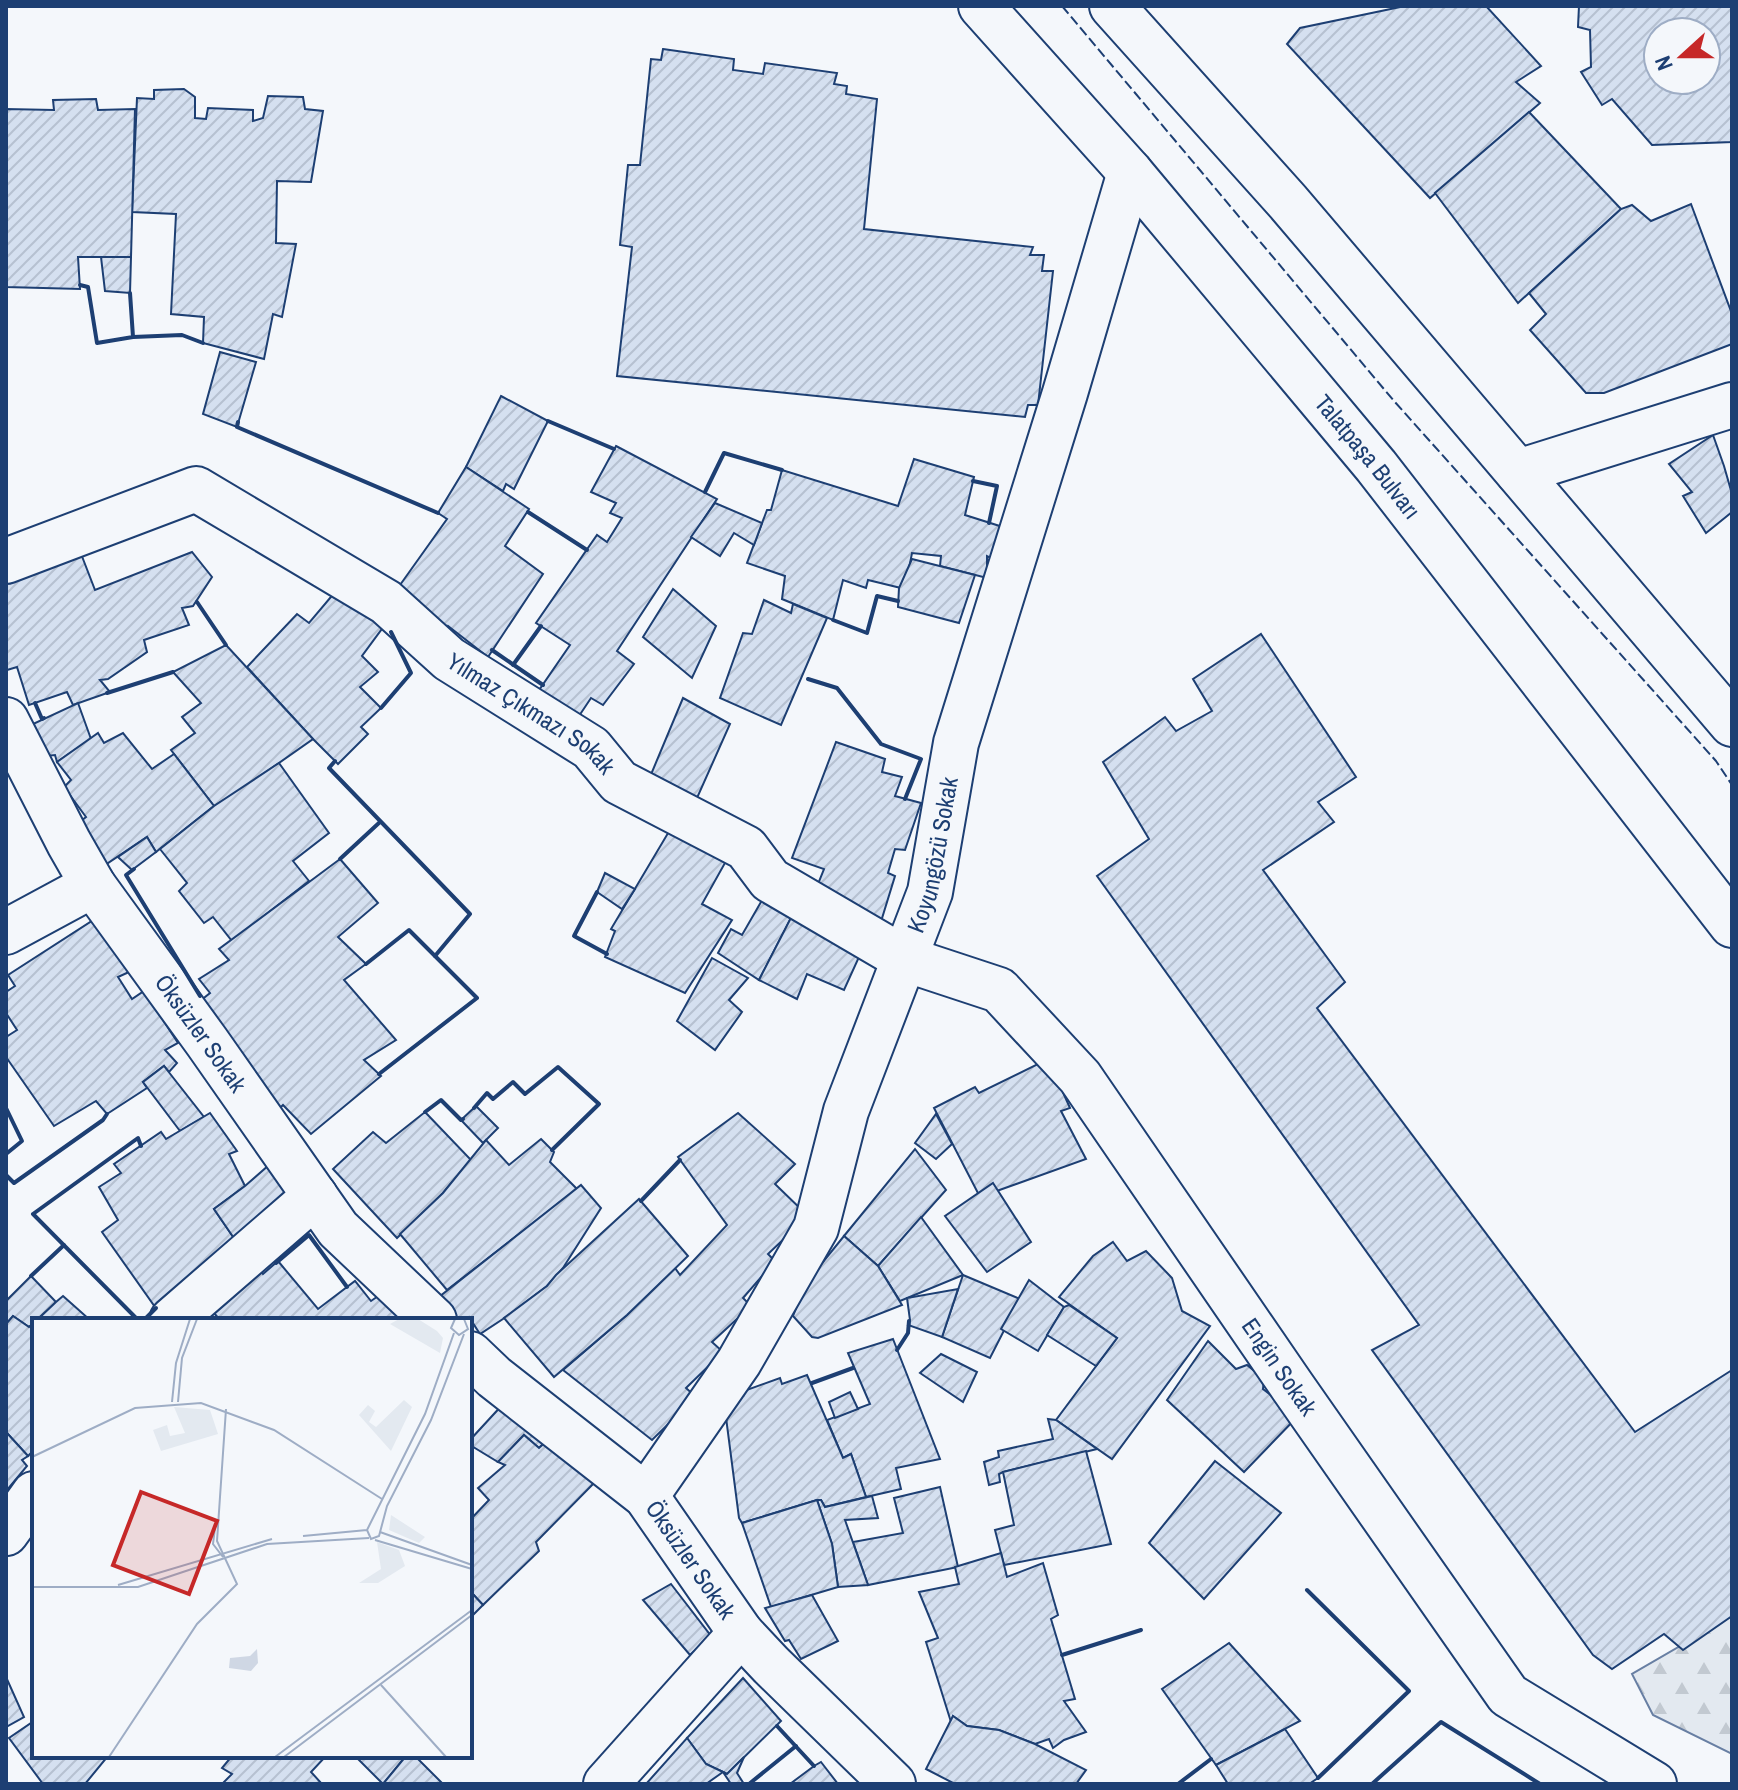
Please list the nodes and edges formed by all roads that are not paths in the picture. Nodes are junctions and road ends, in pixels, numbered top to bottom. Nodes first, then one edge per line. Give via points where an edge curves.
1 (981, 6) edge
2 (1123, 7) edge
3 (1130, 172) junction
4 (1732, 405) edge
5 (1518, 472) junction
6 (6, 561) edge
7 (6, 720) edge
8 (1732, 724) edge
9 (93, 885) junction
10 (1732, 925) edge
11 (6, 932) edge
12 (905, 959) junction
13 (315, 1196) junction
14 (174, 1318) edge
15 (432, 1318) edge
16 (472, 1356) edge
17 (646, 1496) junction
18 (32, 1497) edge
19 (6, 1533) edge
20 (741, 1633) junction
21 (606, 1784) edge
22 (893, 1784) edge
23 (1654, 1784) edge

1 - 3 street, Talatpaşa Bulvarı
2 - 5 street
3 - 10 street, Talatpaşa Bulvarı via 1376,466
3 - 12 street, Koyungözü Sokak via 956,743 930,892
4 - 5 street
5 - 8 street
6 - 12 street, Yılmaz Çıkmazı Sokak via 196,489 386,602 449,659 591,748 619,782 746,848 770,880
7 - 9 street, Öksüzler Sokak
9 - 11 street
9 - 13 street, Öksüzler Sokak
12 - 17 street, Koyungözü Sokak via 846,1111 816,1228 739,1362
12 - 23 street, Engin Sokak via 999,990 1080,1077 1508,1695
13 - 14 street
13 - 15 street, Öksüzler Sokak via 338,1229
16 - 17 street, Öksüzler Sokak
17 - 20 street, Öksüzler Sokak
18 - 19 street
20 - 21 street
20 - 22 street, Öksüzler Sokak

